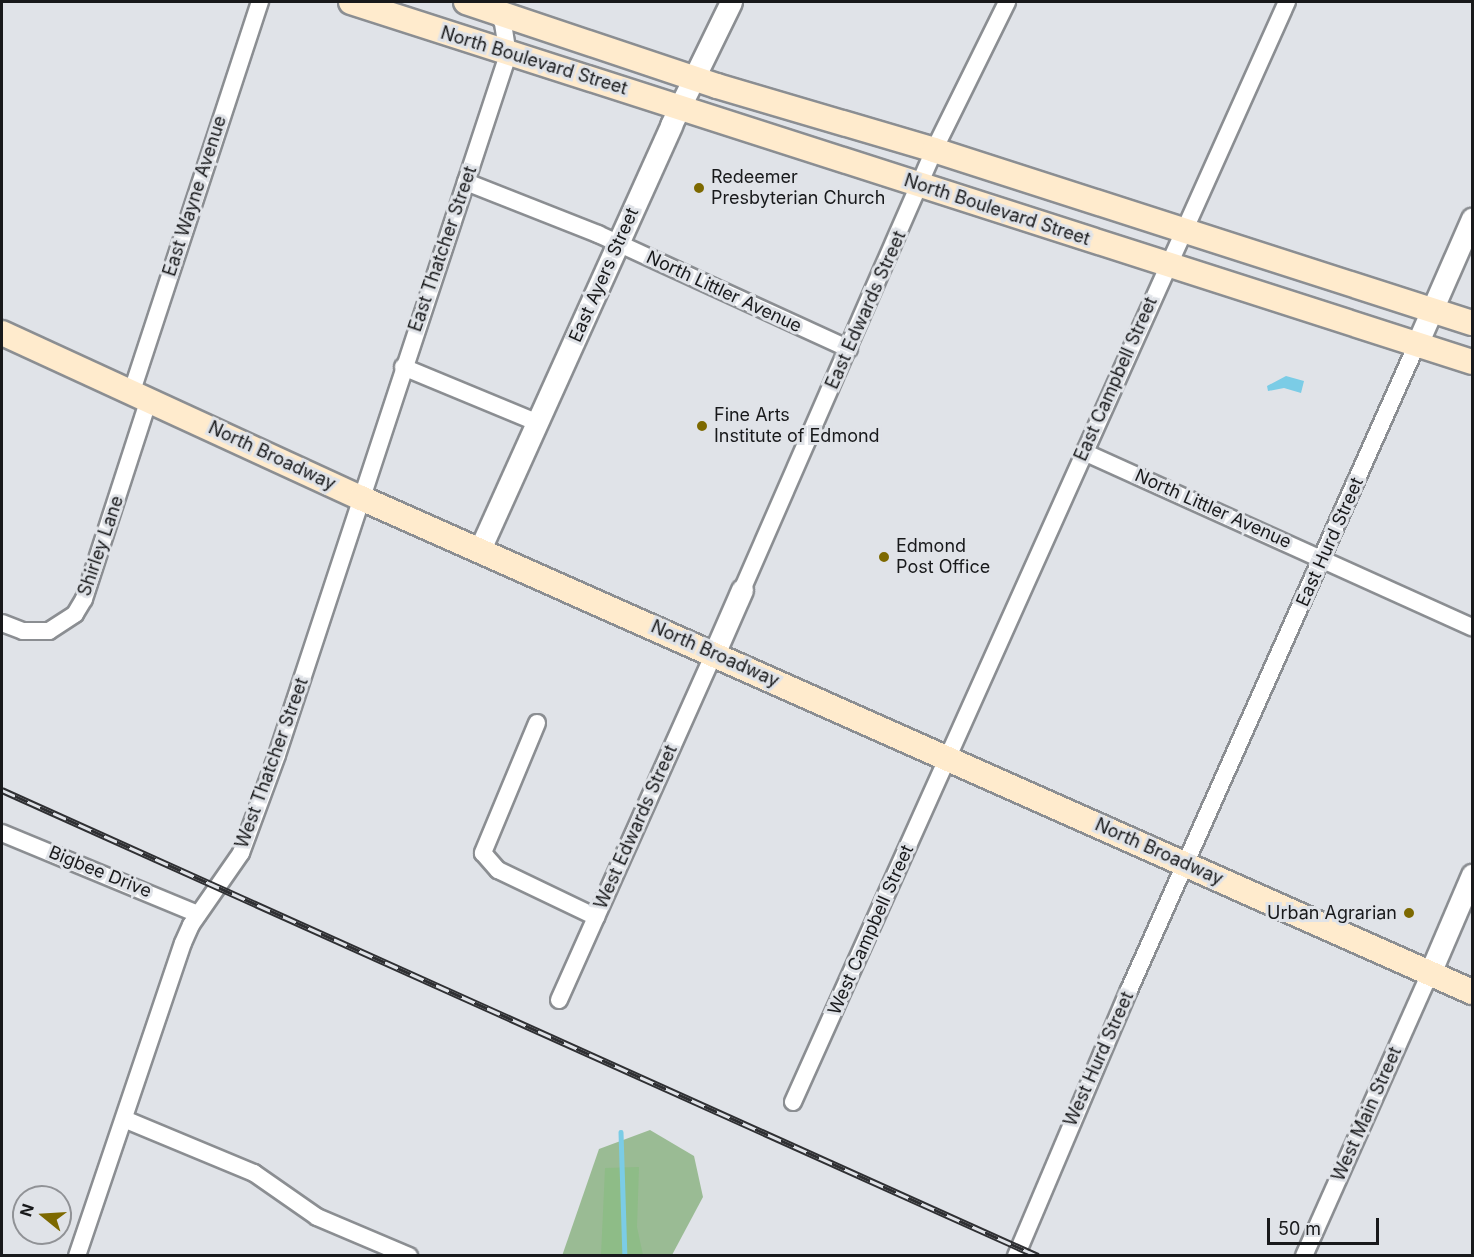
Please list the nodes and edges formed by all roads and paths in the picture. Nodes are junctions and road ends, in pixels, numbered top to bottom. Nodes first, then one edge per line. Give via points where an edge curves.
1 (260, 2) edge
2 (351, 2) edge
3 (466, 2) edge
4 (731, 2) edge
5 (1007, 2) edge
6 (1287, 2) edge
7 (495, 6) edge
8 (508, 55) junction
9 (694, 76) junction
10 (680, 107) junction
11 (934, 150) junction
12 (466, 182) junction
13 (920, 186) junction
14 (1473, 219) edge
15 (1182, 231) junction
16 (618, 243) junction
17 (1167, 265) junction
18 (1432, 310) junction
19 (1473, 323) edge
20 (2, 333) edge
21 (1417, 344) junction
22 (849, 349) junction
23 (1473, 362) edge
24 (403, 367) junction
25 (141, 395) junction
26 (538, 423) junction
27 (1084, 452) junction
28 (361, 498) junction
29 (480, 549) junction
30 (1323, 558) junction
31 (742, 590) joint
32 (2, 622) edge
33 (1473, 627) edge
34 (714, 654) junction
35 (537, 723) dead end
36 (948, 758) junction
37 (2, 833) edge
38 (1186, 864) junction
39 (1473, 875) edge
40 (198, 914) junction
41 (596, 916) junction
42 (1430, 973) junction
43 (1473, 992) edge
44 (559, 1000) dead end
45 (792, 1102) dead end
46 (124, 1119) junction
47 (77, 1256) edge
48 (409, 1256) edge
49 (1016, 1256) edge
50 (1304, 1256) edge

1 - 25 street, East Wayne Avenue
2 - 8 main road, North Boulevard Street
3 - 7 main road, North Boulevard Street
4 - 9 street, East Ayers Street
5 - 11 street, East Edwards Street
6 - 15 street, East Campbell Street
7 - 8 street, East Thatcher Street via 503,21
7 - 9 main road, North Boulevard Street
8 - 10 main road, North Boulevard Street
8 - 12 street, East Thatcher Street
9 - 10 street, East Ayers Street
9 - 11 main road, North Boulevard Street
10 - 13 main road, North Boulevard Street
10 - 16 street, East Ayers Street
11 - 13 street, East Edwards Street
11 - 15 main road, North Boulevard Street
12 - 16 street, North Littler Avenue
12 - 24 street, East Thatcher Street
13 - 17 main road, North Boulevard Street
13 - 22 street, East Edwards Street
14 - 18 street, East Hurd Street
15 - 17 street, East Campbell Street
15 - 18 main road, North Boulevard Street
16 - 22 street, North Littler Avenue
16 - 26 street, East Ayers Street
17 - 21 main road, North Boulevard Street
17 - 27 street, East Campbell Street
18 - 19 main road, North Boulevard Street
18 - 21 street, East Hurd Street
20 - 25 main road, North Broadway
21 - 23 main road, North Boulevard Street
21 - 30 street, East Hurd Street
22 - 31 street, East Edwards Street
24 - 26 street
24 - 28 street, East Thatcher Street
25 - 28 main road, North Broadway
25 - 32 street, Shirley Lane via 84,599 75,614 49,631 23,631
26 - 29 street, East Ayers Street
27 - 30 street, North Littler Avenue
27 - 36 street, East Campbell Street
28 - 29 main road, North Broadway
28 - 40 street, West Thatcher Street via 253,824 241,853
29 - 34 main road, North Broadway
30 - 33 street, North Littler Avenue
30 - 38 street, East Hurd Street
31 - 34 street, East Edwards Street
34 - 36 main road, North Broadway
34 - 41 street, West Edwards Street
35 - 41 street via 483,853 498,870
36 - 38 main road, North Broadway
36 - 45 street, West Campbell Street
37 - 40 street, Bigbee Drive
38 - 42 main road, North Broadway
38 - 49 street, West Hurd Street
39 - 42 street
40 - 46 street, West Thatcher Street via 183,943
41 - 44 street, West Edwards Street
42 - 43 main road, North Broadway
42 - 50 street, West Main Street
46 - 47 street, West Thatcher Street
46 - 48 street via 254,1173 317,1217

